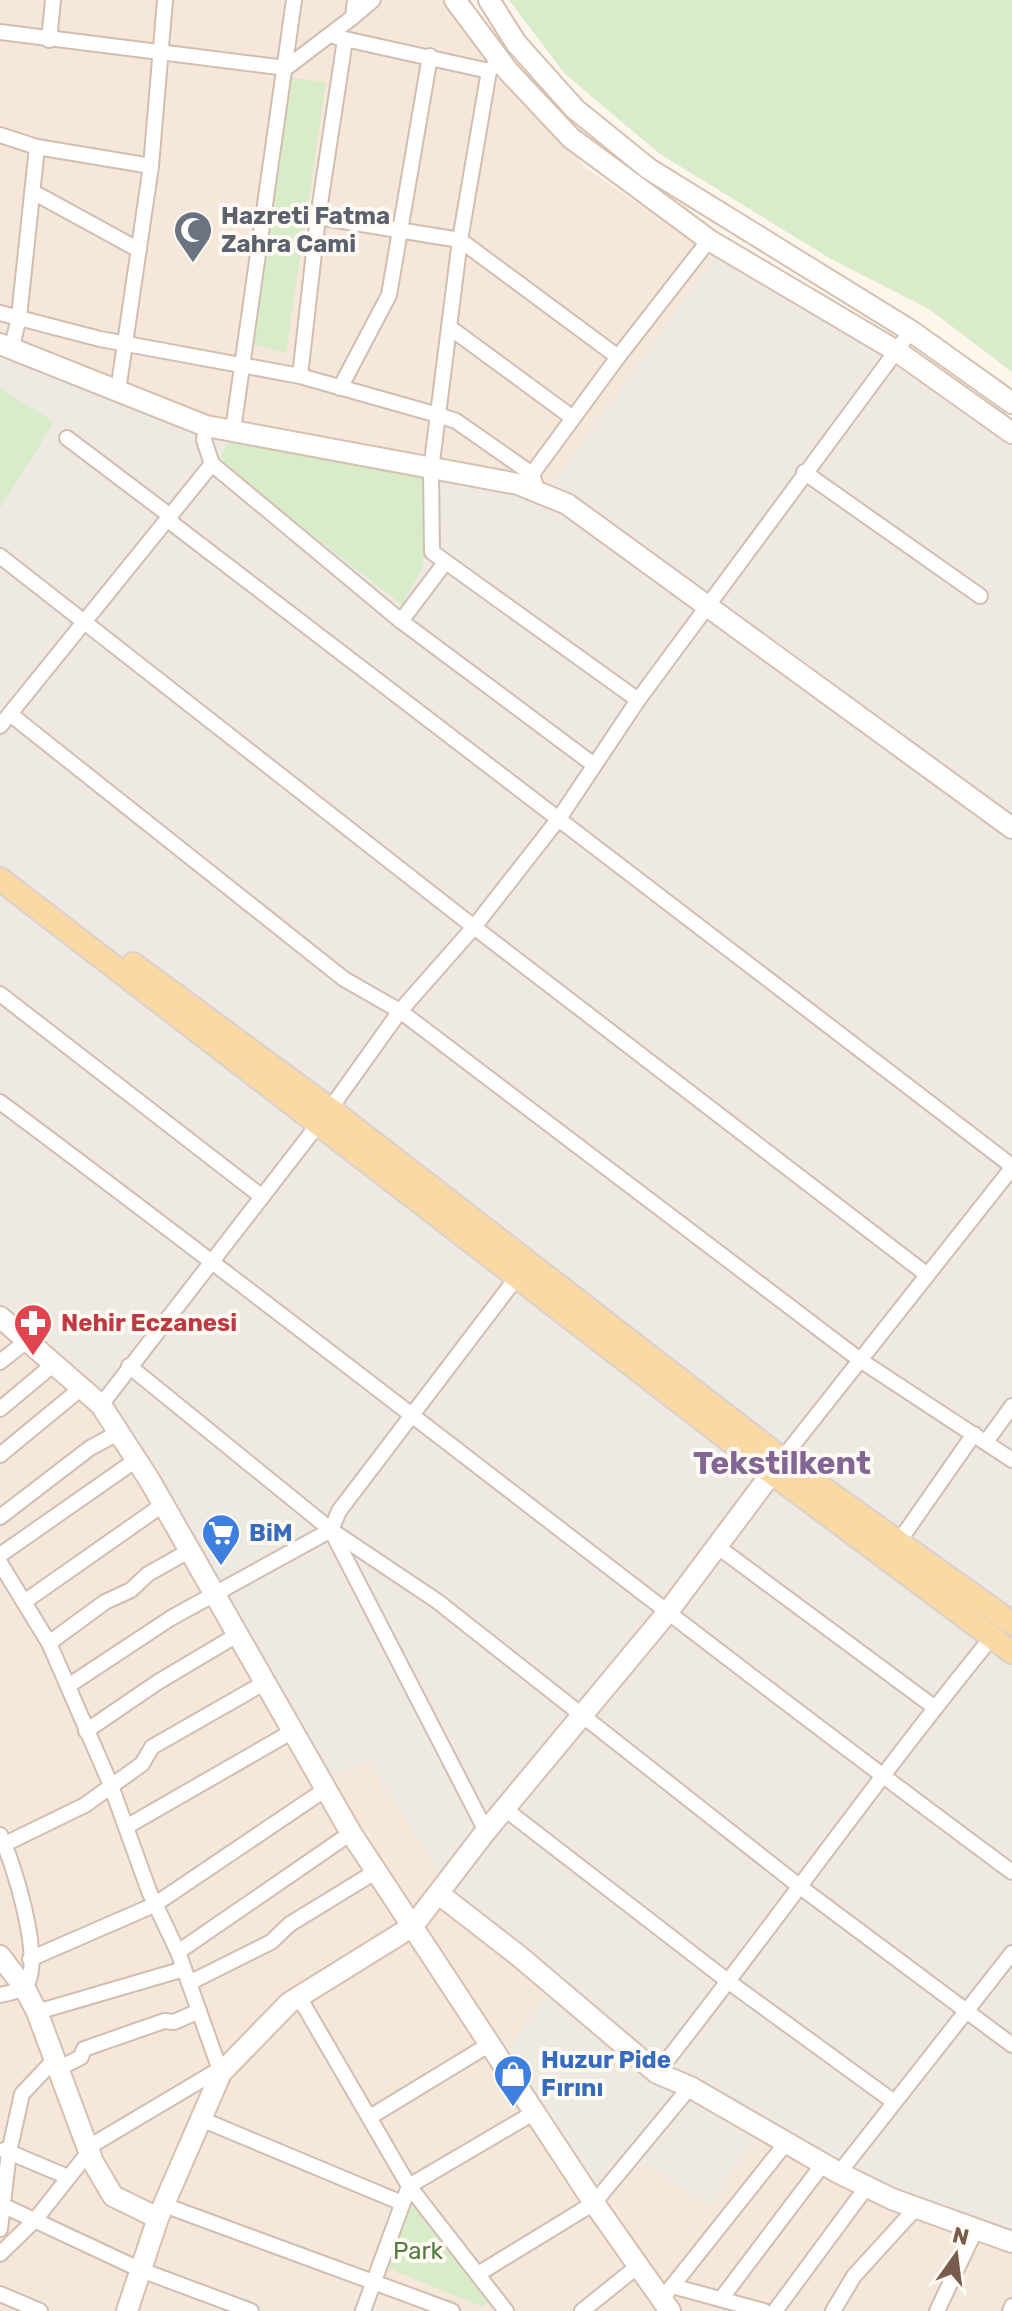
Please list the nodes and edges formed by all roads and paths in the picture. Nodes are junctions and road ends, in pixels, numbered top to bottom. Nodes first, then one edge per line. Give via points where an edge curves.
1 (53, 0) edge
2 (165, 0) edge
3 (294, 0) edge
4 (355, 0) edge
5 (373, 0) edge
6 (455, 0) edge
7 (489, 0) edge
8 (353, 17) junction
9 (0, 32) edge
10 (328, 35) junction
11 (49, 40) junction
12 (345, 40) junction
13 (158, 51) junction
14 (430, 56) junction
15 (494, 65) junction
16 (286, 68) junction
17 (0, 135) edge
18 (37, 147) junction
19 (151, 166) junction
20 (33, 192) junction
21 (318, 217) junction
22 (401, 229) junction
23 (460, 240) junction
24 (709, 240) junction
25 (139, 250) junction
26 (0, 313) edge
27 (19, 317) junction
28 (449, 327) junction
29 (911, 331) junction
30 (126, 342) junction
31 (6, 345) edge
32 (898, 352) junction
33 (618, 357) junction
34 (242, 368) junction
35 (300, 376) junction
36 (340, 388) junction
37 (118, 391) junction
38 (1012, 403) edge
39 (438, 415) junction
40 (573, 418) junction
41 (206, 426) junction
42 (233, 430) junction
43 (1012, 433) edge
44 (67, 438) dead end
45 (212, 464) junction
46 (431, 470) junction
47 (804, 472) junction
48 (534, 482) junction
49 (169, 515) junction
50 (0, 556) edge
51 (444, 564) junction
52 (980, 596) dead end
53 (711, 606) junction
54 (85, 621) junction
55 (401, 621) junction
56 (638, 700) junction
57 (5, 720) edge
58 (594, 765) junction
59 (560, 817) junction
60 (1012, 828) edge
61 (2, 879) edge
62 (474, 927) junction
63 (0, 994) edge
64 (400, 1011) junction
65 (0, 1102) edge
66 (324, 1117) junction
67 (1012, 1167) edge
68 (261, 1196) junction
69 (212, 1260) junction
70 (926, 1274) junction
71 (517, 1277) junction
72 (0, 1317) edge
73 (28, 1340) junction
74 (860, 1360) junction
75 (0, 1362) edge
76 (54, 1364) junction
77 (129, 1366) junction
78 (79, 1390) junction
79 (101, 1405) junction
80 (1012, 1406) edge
81 (0, 1409) edge
82 (410, 1417) junction
83 (118, 1433) junction
84 (980, 1438) junction
85 (0, 1455) edge
86 (136, 1460) junction
87 (1012, 1460) edge
88 (777, 1466) junction
89 (161, 1506) junction
90 (0, 1517) edge
91 (331, 1530) junction
92 (900, 1540) junction
93 (718, 1547) junction
94 (189, 1551) junction
95 (0, 1555) edge
96 (0, 1563) edge
97 (214, 1594) junction
98 (24, 1602) junction
99 (667, 1613) junction
100 (1012, 1623) edge
101 (237, 1635) junction
102 (992, 1637) junction
103 (49, 1643) junction
104 (1012, 1652) edge
105 (264, 1683) junction
106 (68, 1686) junction
107 (934, 1707) junction
108 (582, 1715) junction
109 (86, 1731) junction
110 (293, 1731) junction
111 (881, 1776) junction
112 (110, 1783) junction
113 (326, 1789) junction
114 (505, 1809) junction
115 (126, 1827) junction
116 (486, 1831) junction
117 (351, 1833) junction
118 (2, 1840) edge
119 (375, 1872) junction
120 (1012, 1872) edge
121 (799, 1886) junction
122 (439, 1894) junction
123 (154, 1905) junction
124 (413, 1926) junction
125 (178, 1952) junction
126 (1012, 1953) edge
127 (0, 1956) edge
128 (30, 1959) junction
129 (187, 1976) junction
130 (729, 1982) junction
131 (24, 1987) junction
132 (0, 1995) edge
133 (299, 1997) junction
134 (199, 2011) junction
135 (967, 2011) junction
136 (37, 2012) junction
137 (490, 2044) junction
138 (1012, 2045) edge
139 (56, 2064) junction
140 (220, 2071) junction
141 (657, 2073) junction
142 (690, 2087) junction
143 (894, 2102) junction
144 (535, 2112) junction
145 (370, 2117) junction
146 (201, 2119) junction
147 (786, 2143) junction
148 (4, 2150) edge
149 (88, 2150) junction
150 (831, 2169) junction
151 (68, 2177) junction
152 (868, 2185) junction
153 (409, 2186) junction
154 (402, 2203) junction
155 (594, 2203) junction
156 (1, 2204) edge
157 (915, 2209) junction
158 (161, 2211) junction
159 (35, 2220) junction
160 (0, 2229) edge
161 (975, 2231) junction
162 (1012, 2242) edge
163 (0, 2254) edge
164 (638, 2266) junction
165 (141, 2270) junction
166 (478, 2274) junction
167 (373, 2281) junction
168 (0, 2294) edge
169 (721, 2299) junction
170 (667, 2303) edge
171 (29, 2310) edge
172 (127, 2311) edge
173 (251, 2311) edge
174 (363, 2311) edge
175 (452, 2311) edge
176 (506, 2311) edge
177 (582, 2311) edge
178 (764, 2311) edge
179 (775, 2311) edge
180 (833, 2311) edge
181 (937, 2311) edge

1 - 11 street
2 - 13 street
3 - 16 street
4 - 8 street
5 - 8 street
6 - 15 street
7 - 29 street via 516,43 575,109 649,169
8 - 10 street
9 - 11 street
10 - 12 street
10 - 16 street
11 - 13 street
12 - 14 street
12 - 21 street
13 - 16 street
13 - 19 street
14 - 15 street
14 - 22 street
15 - 23 street
15 - 24 street via 571,138
16 - 34 street
17 - 18 street
18 - 19 street
18 - 20 street
19 - 25 street
20 - 25 street
20 - 27 street
21 - 22 street
21 - 35 street
22 - 23 street
22 - 36 street via 384,308
23 - 28 street
23 - 33 street
24 - 32 street
24 - 33 street
25 - 30 street
26 - 27 street
27 - 30 street
27 - 31 street
28 - 39 street
28 - 40 street
29 - 32 street
29 - 38 street
30 - 34 street
30 - 37 street
31 - 37 street
32 - 43 street
32 - 47 street
33 - 40 street
34 - 35 street
34 - 42 street
35 - 36 street
36 - 39 street
37 - 41 street
39 - 46 street
39 - 48 street via 456,421
40 - 48 street
41 - 42 street
41 - 45 street via 204,440
42 - 46 street
44 - 49 street
45 - 49 street
45 - 55 street
46 - 48 street
46 - 51 street via 432,552
47 - 52 street
47 - 53 street
48 - 53 street
49 - 54 street
49 - 59 street via 173,524
50 - 54 street
51 - 55 street
51 - 56 street
53 - 56 street
53 - 60 street
54 - 57 street
54 - 62 street
55 - 58 street
56 - 58 street
57 - 64 street via 344,979
58 - 59 street
59 - 62 street
59 - 67 street
61 - 66 main road
62 - 64 street
62 - 70 street
63 - 68 street
64 - 66 street
64 - 74 street
65 - 69 street
66 - 68 street
66 - 71 main road
66 - 88 main road
67 - 70 street
68 - 69 street
69 - 77 street
69 - 82 street
70 - 74 street
71 - 82 street
71 - 88 main road
72 - 73 street
73 - 75 street
73 - 76 street
74 - 84 street
74 - 88 street
76 - 78 street
76 - 81 street
77 - 79 street
77 - 91 street
78 - 79 street
78 - 85 street
79 - 83 street
80 - 84 street
82 - 91 street via 339,1511
82 - 99 street
83 - 86 street
83 - 90 street via 90,1448
84 - 87 street
84 - 92 street
86 - 89 street
86 - 95 street
88 - 92 main road
88 - 93 street
88 - 102 main road
89 - 94 street
89 - 98 street
91 - 97 street
91 - 108 street via 437,1601
91 - 116 street
92 - 100 main road
93 - 99 street
93 - 107 street
94 - 97 street
94 - 103 street
96 - 98 street
97 - 101 street
97 - 106 street
98 - 103 street
99 - 108 street
99 - 111 street
101 - 105 street
101 - 109 street
102 - 104 main road
102 - 107 street
103 - 106 street
105 - 110 street
105 - 112 street via 152,1747 142,1764
106 - 109 street
107 - 111 street
108 - 114 street
108 - 121 street
109 - 112 street
110 - 113 street
110 - 115 street
111 - 120 street
111 - 121 street
112 - 115 street
112 - 118 street via 85,1805
113 - 117 street
113 - 123 street
114 - 116 street
114 - 130 street
115 - 123 street
116 - 122 street
117 - 119 street
117 - 125 street
118 - 128 street via 22,1891
119 - 124 street
119 - 129 street via 290,1924 271,1942
121 - 130 street
121 - 135 street
122 - 124 street
122 - 141 street
123 - 125 street
123 - 128 street
124 - 133 street
124 - 137 street
125 - 129 street
126 - 135 street
127 - 131 street
128 - 131 street
129 - 134 street
129 - 136 street
130 - 141 street
130 - 143 street
131 - 132 street
131 - 136 street
133 - 140 street
133 - 145 street
134 - 139 street via 84,2049 81,2057
134 - 140 street
135 - 138 street
135 - 143 street
136 - 139 street
137 - 144 street
137 - 145 street
139 - 148 street via 22,2094
139 - 149 street
140 - 146 street
140 - 149 street
141 - 142 street
142 - 147 street
142 - 155 street
143 - 150 street
144 - 153 street
144 - 155 street
145 - 153 street
146 - 154 street
146 - 158 street
147 - 150 street
147 - 170 street
148 - 151 street
148 - 156 street
149 - 151 street
149 - 158 street via 113,2196
150 - 152 street
150 - 169 street
151 - 159 street
152 - 157 street
152 - 179 street
153 - 154 street
153 - 166 street
154 - 167 street
155 - 164 street
155 - 166 street
156 - 159 street
156 - 160 street
157 - 161 street
157 - 180 street via 854,2276
158 - 165 street
158 - 167 street
159 - 163 street
159 - 165 street
161 - 162 street
161 - 181 street
164 - 170 street
164 - 177 street
165 - 172 street
165 - 173 street
166 - 176 street
167 - 174 street
167 - 175 street
168 - 171 street
169 - 170 street
169 - 178 street

